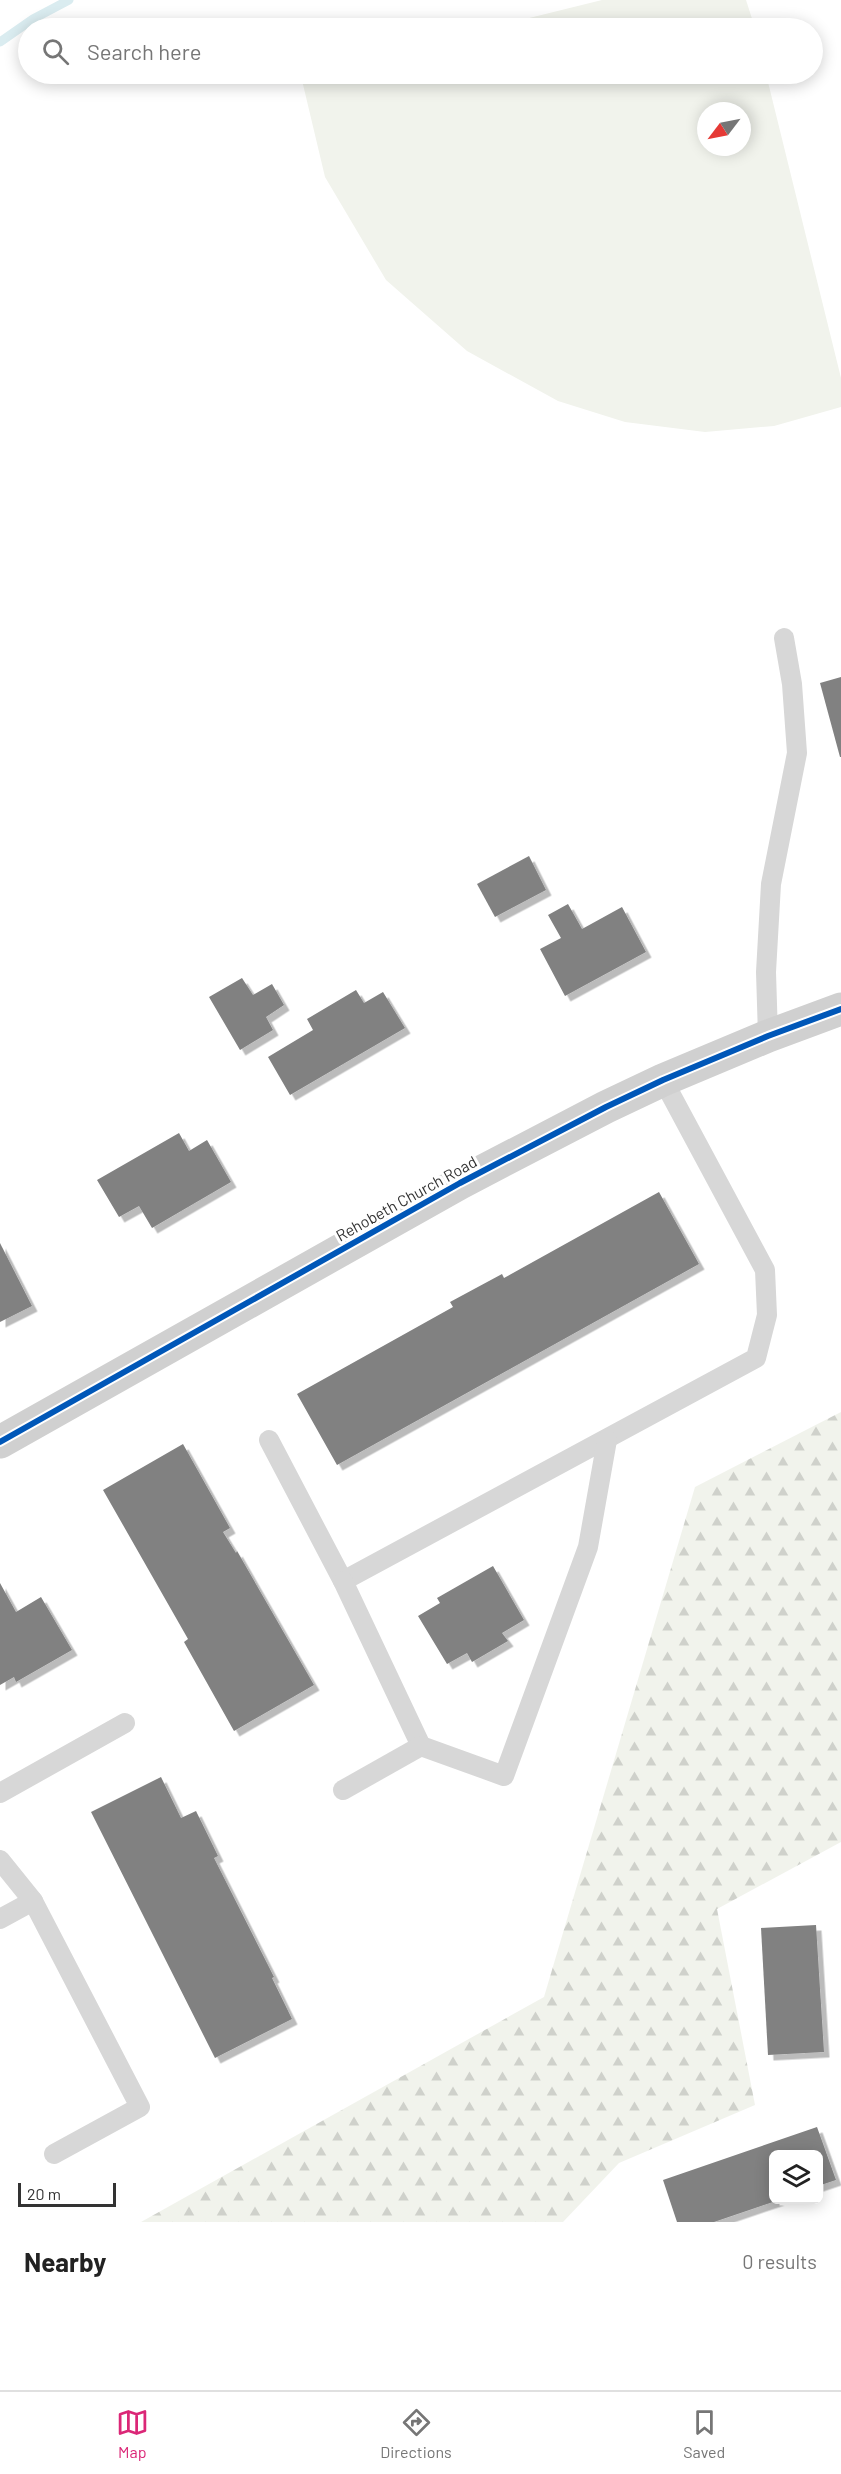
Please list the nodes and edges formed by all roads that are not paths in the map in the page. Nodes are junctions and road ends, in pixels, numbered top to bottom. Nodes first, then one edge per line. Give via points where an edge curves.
1 (784, 638) dead end
2 (841, 1009) edge
3 (768, 1036) junction
4 (663, 1080) junction
5 (268, 1440) dead end
6 (607, 1440) junction
7 (0, 1442) edge
8 (343, 1581) junction
9 (126, 1724) dead end
10 (421, 1746) junction
11 (343, 1790) dead end
12 (0, 1793) edge
13 (0, 1860) edge
14 (33, 1901) junction
15 (0, 1919) edge
16 (54, 2154) dead end

1 - 3 lane via 797,753 771,884 766,972
2 - 3 street, Rehobeth Church Road
3 - 4 street, Rehobeth Church Road
4 - 6 lane via 765,1270 767,1316 756,1358
4 - 7 street, Rehobeth Church Road via 460,1183
5 - 8 lane
6 - 8 lane
6 - 10 lane via 588,1547 504,1776
8 - 10 lane
9 - 12 lane
10 - 11 lane
13 - 14 lane
14 - 15 lane
14 - 16 lane via 141,2107

